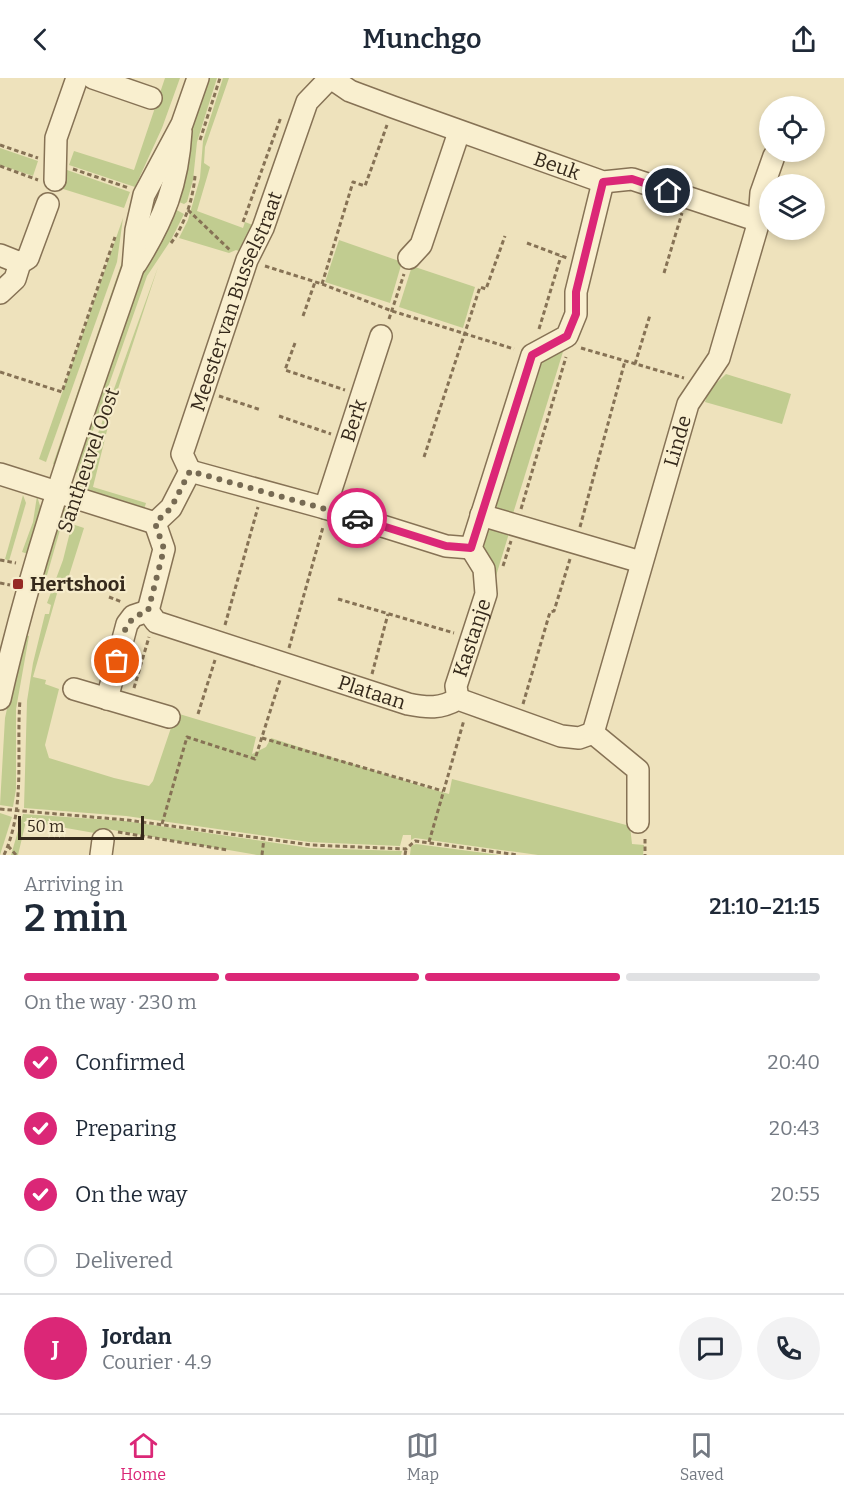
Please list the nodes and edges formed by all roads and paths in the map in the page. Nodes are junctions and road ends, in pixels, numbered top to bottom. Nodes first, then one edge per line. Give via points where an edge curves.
1 (77, 78) edge
2 (93, 78) edge
3 (198, 78) edge
4 (220, 78) edge
5 (331, 78) edge
6 (151, 98) dead end
7 (393, 107) junction
8 (459, 132) junction
9 (198, 148) dead end
10 (0, 166) edge
11 (196, 167) dead end
12 (48, 181) joint
13 (603, 182) junction
14 (687, 197) junction
15 (48, 204) dead end
16 (188, 210) junction
17 (759, 221) joint
18 (118, 228) dead end
19 (505, 236) dead end
20 (527, 243) dead end
21 (166, 250) dead end
22 (0, 255) edge
23 (409, 258) joint
24 (247, 260) junction
25 (20, 263) junction
26 (664, 273) dead end
27 (315, 282) junction
28 (322, 284) junction
29 (0, 293) edge
30 (392, 311) junction
31 (650, 315) dead end
32 (303, 316) dead end
33 (467, 333) junction
34 (381, 336) dead end
35 (567, 336) junction
36 (295, 343) dead end
37 (532, 355) junction
38 (565, 360) dead end
39 (625, 360) junction
40 (635, 364) junction
41 (0, 372) edge
42 (700, 382) junction
43 (203, 390) junction
44 (362, 396) junction
45 (261, 410) dead end
46 (279, 416) dead end
47 (347, 439) junction
48 (424, 457) dead end
49 (190, 471) junction
50 (0, 474) edge
51 (263, 491) junction
52 (56, 492) junction
53 (325, 508) junction
54 (481, 515) junction
55 (155, 523) junction
56 (516, 525) junction
57 (575, 543) junction
58 (471, 548) junction
59 (0, 560) edge
60 (641, 562) junction
61 (16, 563) dead end
62 (0, 583) edge
63 (485, 584) junction
64 (13, 586) dead end
65 (338, 599) dead end
66 (388, 614) junction
67 (152, 616) junction
68 (471, 638) junction
69 (220, 644) junction
70 (285, 666) junction
71 (74, 689) dead end
72 (22, 690) dead end
73 (368, 691) junction
74 (0, 699) edge
75 (107, 699) junction
76 (463, 702) junction
77 (129, 706) junction
78 (198, 714) dead end
79 (169, 717) dead end
80 (518, 721) junction
81 (593, 733) junction
82 (262, 738) junction
83 (443, 791) junction
84 (0, 809) edge
85 (16, 811) junction
86 (638, 822) dead end
87 (162, 824) junction
88 (264, 838) junction
89 (429, 842) junction
90 (8, 846) junction
91 (102, 848) edge
92 (406, 849) junction
93 (228, 850) dead end
94 (4, 855) edge
95 (16, 855) edge
96 (262, 855) edge
97 (405, 855) edge
98 (518, 855) edge

1 - 12 street via 56,138
2 - 6 street
3 - 52 street, Santheuvel Oost via 182,124 144,195 133,268
4 - 9 path
5 - 7 street, Beuk via 350,91
5 - 24 street, Meester van Busselstraat via 307,102 263,228
7 - 8 street, Beuk
7 - 28 path via 365,186 353,182
8 - 13 street, Beuk
8 - 23 street via 420,244
10 - 12 path
11 - 16 path
13 - 14 street, Beuk via 632,179
13 - 35 street via 576,292 576,314
14 - 17 street, Beuk
14 - 26 path
15 - 25 street via 28,258
16 - 21 path
16 - 24 path
17 - 42 street, Linde via 719,358
18 - 41 path via 62,392
19 - 33 path via 486,289 480,287
20 - 37 path via 561,256
22 - 25 street
23 - 30 path
24 - 27 path
24 - 43 street, Meester van Busselstraat
25 - 29 street via 15,279
27 - 28 path
27 - 32 path
28 - 30 path
30 - 33 path
31 - 40 path
33 - 37 path
33 - 48 path
34 - 44 street, Berk
35 - 37 street
35 - 39 path via 574,346
36 - 44 path via 285,370
37 - 54 street
38 - 56 path
39 - 40 path
39 - 57 path
40 - 42 path
42 - 60 street, Linde via 688,404
43 - 45 path
43 - 49 street, Meester van Busselstraat via 182,454
44 - 47 street, Berk
46 - 47 path
47 - 53 street, Berk
49 - 51 street
49 - 55 street via 171,508
50 - 52 street
51 - 53 street
51 - 69 path
52 - 55 street
52 - 74 street, Santheuvel Oost
53 - 58 street via 446,546
53 - 70 path via 324,525
54 - 56 street
54 - 58 street
55 - 67 street via 164,549
56 - 57 street
56 - 63 path via 498,579
57 - 60 street
57 - 80 path
58 - 63 street, Kastanje via 484,569
59 - 61 path
60 - 81 street, Linde
62 - 64 path
63 - 68 street, Kastanje via 486,594
65 - 66 path
66 - 68 path
66 - 73 path
67 - 69 street, Plataan
67 - 75 street via 133,616 127,624
67 - 77 path
68 - 76 street, Kastanje via 456,686
69 - 70 street, Plataan
69 - 78 path
70 - 73 street, Plataan
70 - 82 path
71 - 75 street
72 - 85 path
73 - 76 street, Plataan via 431,709
75 - 77 street
76 - 80 street
76 - 83 path
77 - 79 street
80 - 81 street via 561,736 579,738
81 - 86 street via 638,770
82 - 83 path
82 - 87 path via 255,759 187,737
83 - 89 path
84 - 85 path
85 - 87 path
85 - 90 path
87 - 88 path
88 - 92 path via 311,845
88 - 96 path
89 - 92 path via 416,841
89 - 98 path
90 - 94 path
90 - 95 path
91 - 93 path via 108,830
92 - 97 path

